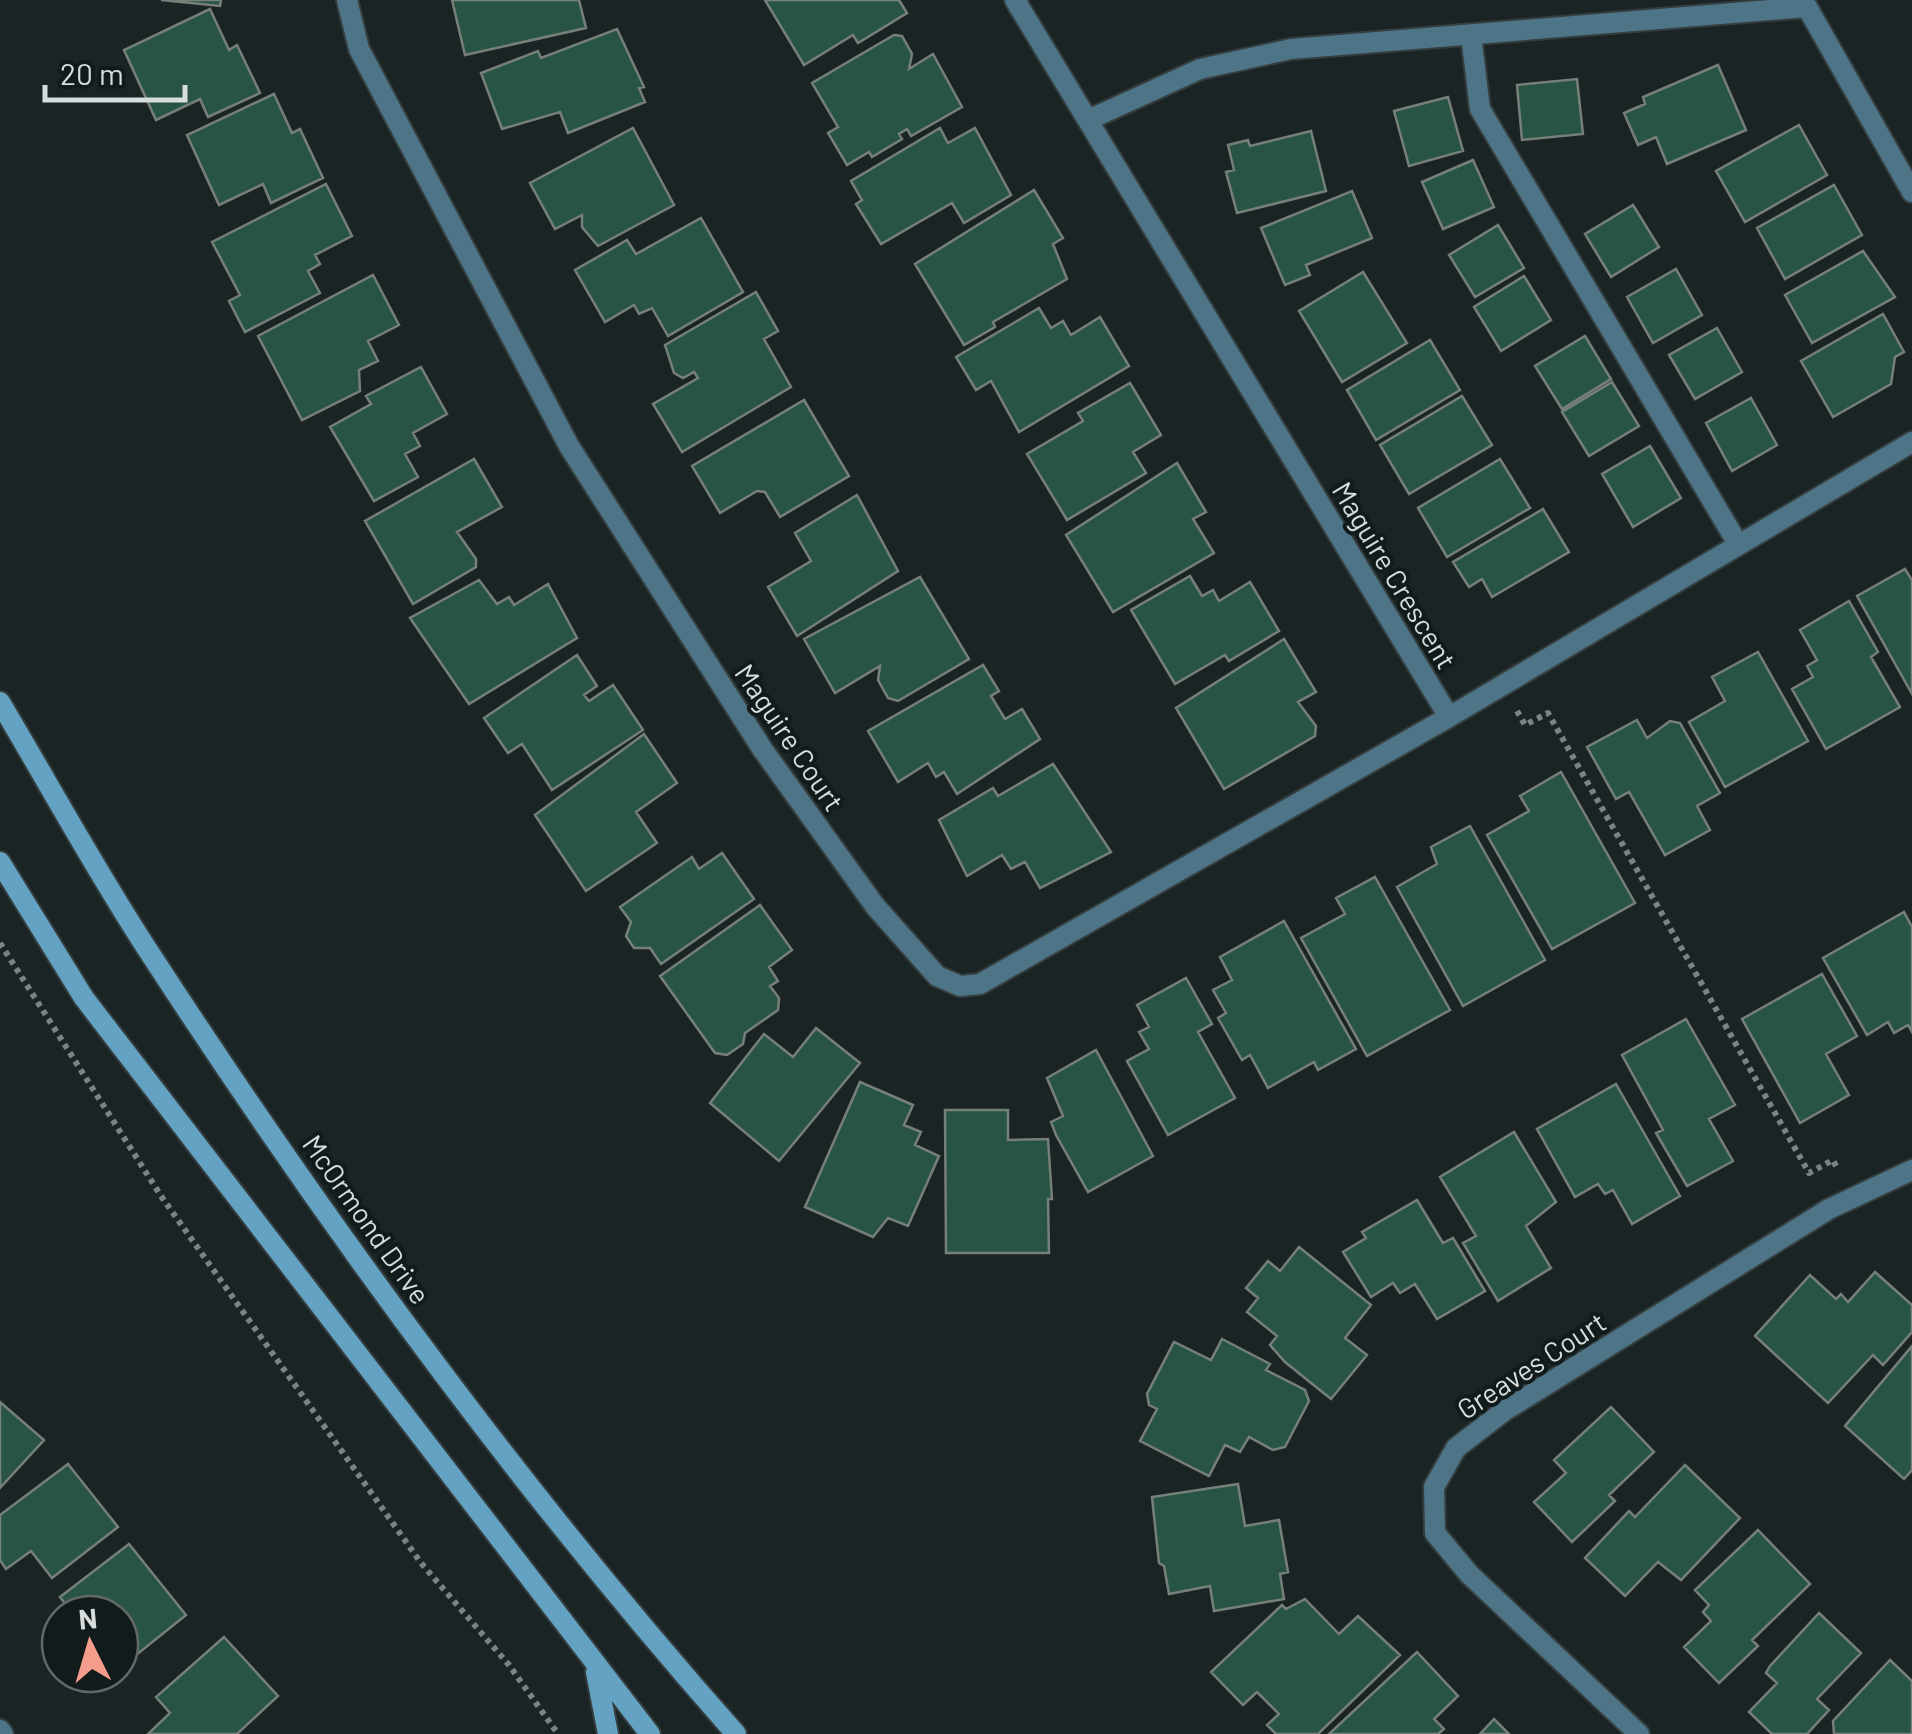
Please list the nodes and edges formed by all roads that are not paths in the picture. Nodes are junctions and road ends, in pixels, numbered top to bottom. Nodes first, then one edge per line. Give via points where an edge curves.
1 (347, 0) edge
2 (1015, 0) edge
3 (1471, 36) junction
4 (1088, 120) junction
5 (1912, 192) edge
6 (1912, 442) edge
7 (1738, 544) junction
8 (0, 702) edge
9 (1448, 717) junction
10 (0, 862) edge
11 (1912, 1170) edge
12 (594, 1665) junction
13 (608, 1734) edge
14 (650, 1734) edge
15 (736, 1734) edge
16 (1639, 1734) edge

1 - 9 street, Maguire Court via 359,49 569,446 763,750 875,906 937,976 960,986 980,984
2 - 4 street, Maguire Crescent
3 - 4 street via 1291,49 1200,68
3 - 5 street via 1807,7
3 - 7 street via 1480,110
4 - 9 street, Maguire Crescent
6 - 7 street
7 - 9 street
8 - 15 main road, McOrmond Drive via 150,953 386,1299 643,1629
10 - 12 main road via 84,998
11 - 16 street, Greaves Court via 1856,1196 1504,1411 1456,1448 1434,1487 1435,1533 1469,1574
12 - 13 main road
12 - 14 main road

